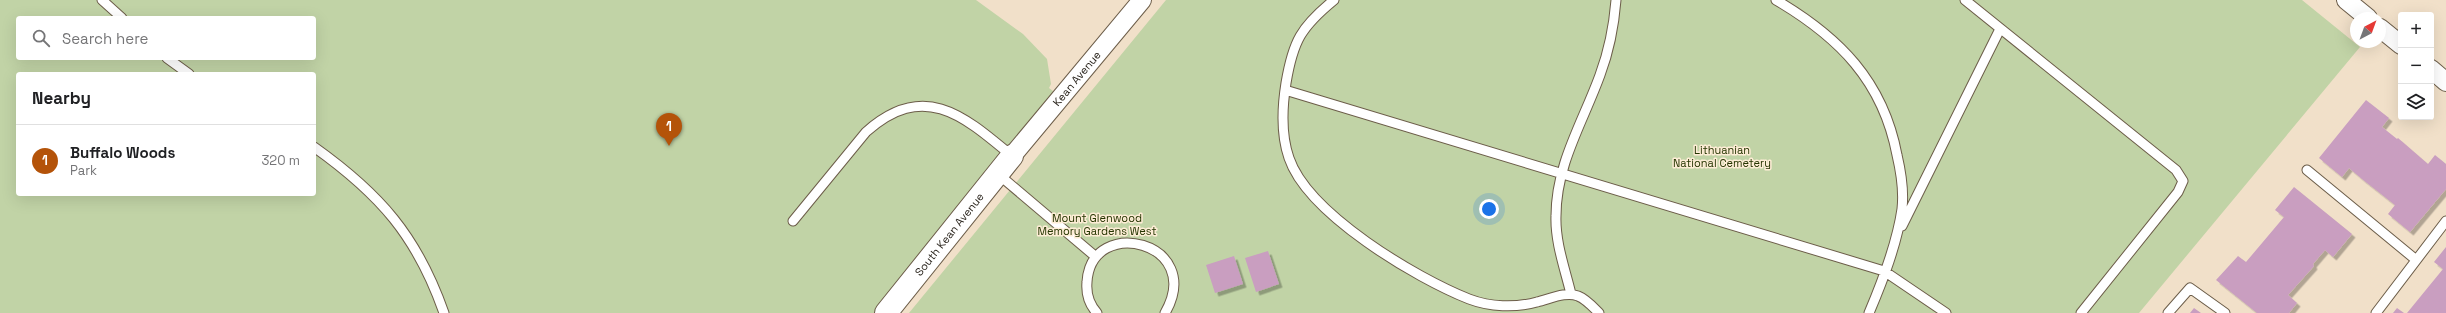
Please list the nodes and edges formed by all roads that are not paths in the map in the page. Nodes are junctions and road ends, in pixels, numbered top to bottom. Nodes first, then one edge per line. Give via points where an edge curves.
1 (102, 0) edge
2 (1142, 0) edge
3 (1334, 0) edge
4 (1616, 0) edge
5 (1776, 0) edge
6 (1965, 0) edge
7 (2346, 0) edge
8 (2361, 12) edge
9 (120, 16) edge
10 (2000, 29) junction
11 (2386, 33) edge
12 (2398, 43) edge
13 (170, 60) edge
14 (186, 72) edge
15 (2434, 72) edge
16 (2446, 82) edge
17 (1285, 90) junction
18 (316, 149) edge
19 (1012, 156) junction
20 (2307, 170) dead end
21 (998, 174) junction
22 (1560, 175) junction
23 (793, 221) dead end
24 (2446, 221) edge
25 (1896, 236) junction
26 (1096, 257) junction
27 (2415, 259) junction
28 (1884, 271) junction
29 (1571, 294) junction
30 (444, 313) edge
31 (886, 313) edge
32 (1097, 313) edge
33 (1165, 313) edge
34 (1599, 313) edge
35 (1869, 313) edge
36 (1946, 313) edge
37 (2081, 313) edge
38 (2168, 313) edge
39 (2225, 313) edge
40 (2376, 313) edge

1 - 9 lane
2 - 19 street, Kean Avenue
3 - 17 lane via 1313,18 1294,45
4 - 22 lane via 1600,75 1569,146
5 - 25 lane via 1812,24 1844,51 1868,78 1883,107 1895,141 1901,173 1902,208
6 - 10 lane
7 - 8 street
10 - 25 lane
10 - 37 lane via 2176,170 2183,180 2178,192
11 - 12 street
13 - 14 lane
15 - 16 street
17 - 22 lane
17 - 29 lane via 1284,137 1289,159 1311,193 1363,239 1423,278 1471,300 1511,306
18 - 30 lane via 363,185 398,223 428,272
19 - 21 street, South Kean Avenue
19 - 23 lane via 974,124 949,110 909,107 880,120 866,132
20 - 27 lane
21 - 26 lane
21 - 31 street, South Kean Avenue
22 - 28 lane
22 - 29 lane via 1556,235
24 - 27 lane
25 - 28 lane
26 - 32 lane via 1087,277 1087,290 1090,302
26 - 33 lane via 1118,244 1132,242 1146,245 1160,253 1170,266 1174,278 1174,290
27 - 40 lane
28 - 35 lane
28 - 36 lane
29 - 34 lane via 1579,296
38 - 39 lane via 2190,288

